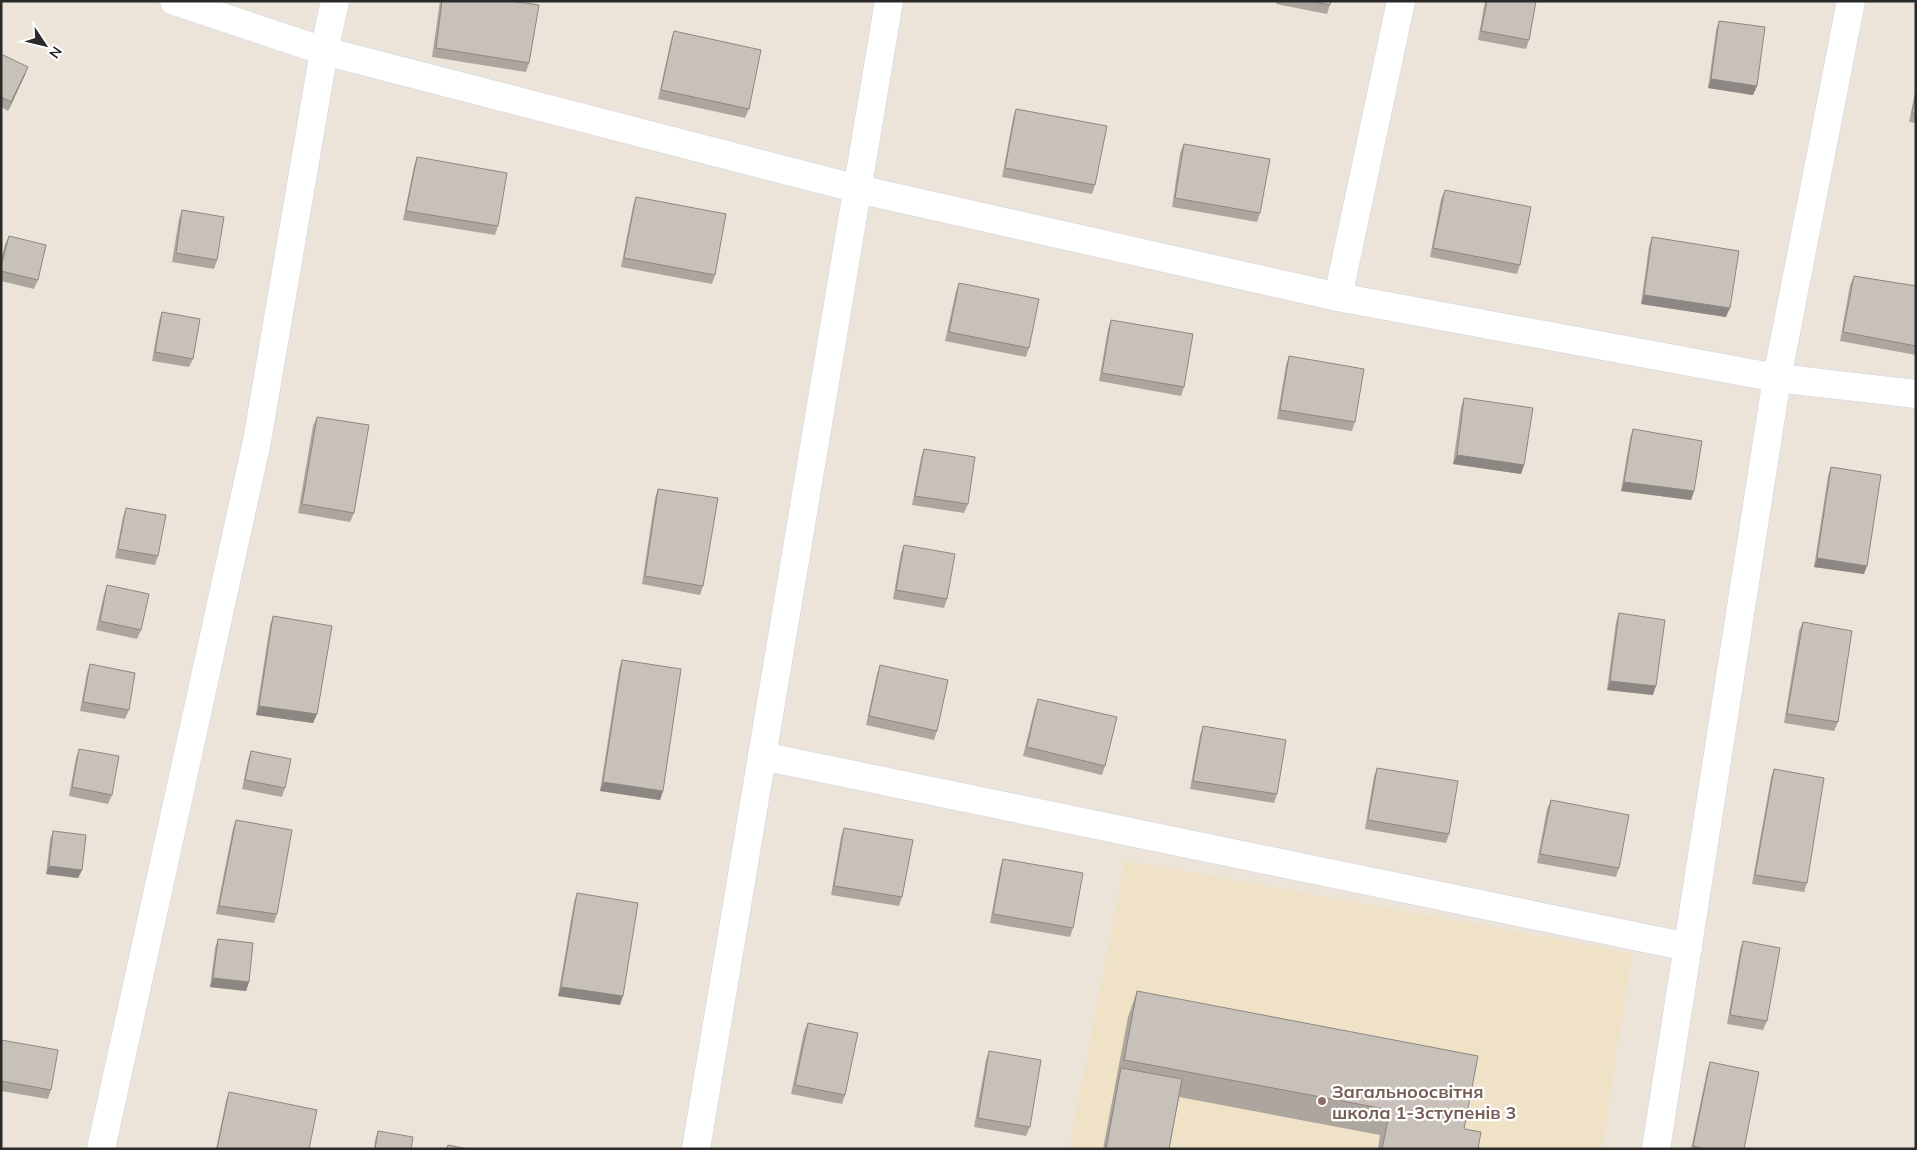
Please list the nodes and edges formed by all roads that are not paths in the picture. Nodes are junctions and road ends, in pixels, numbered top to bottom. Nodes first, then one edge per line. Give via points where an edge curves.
1 (174, 1) edge
2 (335, 1) edge
3 (889, 1) edge
4 (1401, 1) edge
5 (1851, 1) edge
6 (324, 51) junction
7 (858, 190) junction
8 (1338, 297) junction
9 (1776, 378) junction
10 (1916, 394) edge
11 (762, 756) junction
12 (1688, 947) junction
13 (101, 1149) edge
14 (696, 1149) edge
15 (1656, 1149) edge

1 - 6 street
2 - 6 street
3 - 7 street
4 - 8 street
5 - 9 street
6 - 7 street
6 - 13 street via 257,441
7 - 8 street
7 - 11 street
8 - 9 street
9 - 10 street
9 - 12 street
11 - 12 street
11 - 14 street
12 - 15 street

